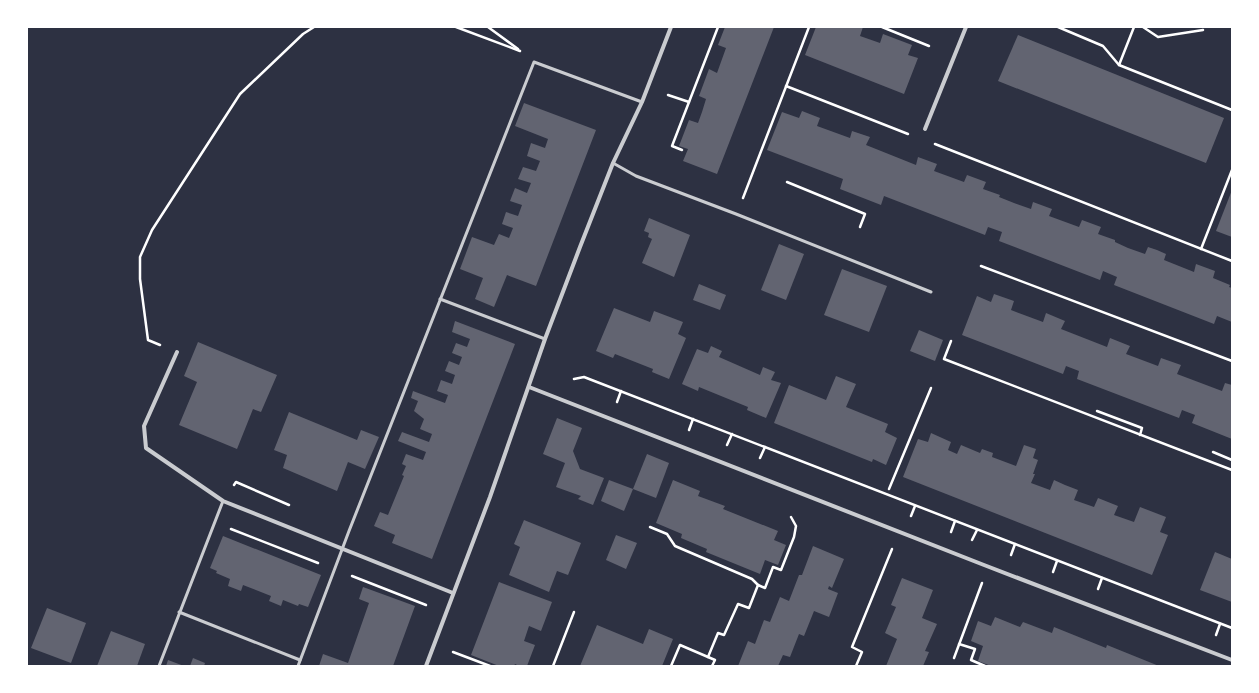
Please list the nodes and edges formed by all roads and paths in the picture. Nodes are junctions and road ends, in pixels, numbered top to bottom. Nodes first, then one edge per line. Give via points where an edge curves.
1 (314, 27) edge
2 (456, 27) edge
3 (488, 27) edge
4 (671, 27) edge
5 (718, 27) edge
6 (805, 27) edge
7 (882, 27) edge
8 (966, 27) edge
9 (1058, 27) edge
10 (1134, 27) edge
11 (1142, 27) edge
12 (809, 28) edge
13 (1202, 30) dead end
14 (928, 46) dead end
15 (1119, 65) junction
16 (786, 86) junction
17 (668, 95) dead end
18 (642, 102) junction
19 (689, 102) junction
20 (1232, 110) edge
21 (925, 129) dead end
22 (914, 136) dead end
23 (935, 144) dead end
24 (682, 150) dead end
25 (612, 164) junction
26 (1232, 170) edge
27 (750, 179) dead end
28 (787, 182) dead end
29 (860, 227) dead end
30 (1201, 249) junction
31 (1232, 261) edge
32 (981, 266) dead end
33 (931, 292) dead end
34 (440, 299) junction
35 (545, 339) junction
36 (951, 341) dead end
37 (177, 352) joint
38 (1232, 361) edge
39 (574, 379) dead end
40 (529, 387) junction
41 (931, 388) dead end
42 (1097, 411) dead end
43 (1140, 435) junction
44 (1212, 452) dead end
45 (1232, 460) edge
46 (1232, 470) edge
47 (890, 490) dead end
48 (223, 501) junction
49 (791, 517) dead end
50 (214, 523) junction
51 (650, 527) dead end
52 (894, 545) dead end
53 (342, 549) junction
54 (318, 563) dead end
55 (346, 574) dead end
56 (983, 579) dead end
57 (758, 585) junction
58 (453, 593) junction
59 (426, 605) dead end
60 (180, 612) junction
61 (574, 612) dead end
62 (1232, 628) edge
63 (959, 644) junction
64 (453, 652) dead end
65 (708, 657) junction
66 (954, 658) dead end
67 (300, 660) junction
68 (1232, 660) edge
69 (159, 666) edge
70 (298, 666) edge
71 (426, 666) edge
72 (490, 666) edge
73 (553, 666) edge
74 (671, 666) edge
75 (712, 666) edge
76 (856, 666) edge
77 (985, 666) edge

1 - 37 path via 303,34 240,94 152,230 140,257 140,279 148,340
2 - 3 path via 522,52
4 - 18 street
5 - 19 path
6 - 12 path
7 - 14 path
8 - 21 street
9 - 15 path via 1103,46
10 - 15 path
11 - 13 path via 1158,37
12 - 16 path
15 - 20 path
16 - 22 path
16 - 27 path
17 - 19 path
18 - 25 street
18 - 34 lane via 534,62
19 - 24 path via 672,146
23 - 30 path
25 - 33 lane via 636,176
25 - 35 street
26 - 30 path
28 - 29 path via 865,214
30 - 31 path
32 - 38 path
34 - 35 lane
34 - 53 lane
35 - 40 street
36 - 43 path via 944,359
37 - 48 street via 144,426 146,448
39 - 62 path via 584,377
40 - 58 street
40 - 68 street
41 - 47 path
42 - 43 path via 1142,428
43 - 46 path
44 - 45 path
48 - 50 lane
48 - 53 street
49 - 57 path via 796,526 794,537 781,570 772,567 765,588
50 - 54 path
50 - 60 lane
51 - 57 path via 667,534 675,546 752,579
52 - 76 path via 852,647 862,652
53 - 58 street
53 - 67 lane
55 - 59 path
56 - 63 path
57 - 65 path via 748,608 738,604 724,635 718,633
58 - 71 street
60 - 67 lane
60 - 69 lane
61 - 73 path
63 - 66 path
63 - 77 path via 975,649 971,660
64 - 72 path
65 - 74 path via 680,646
65 - 75 path via 715,660
67 - 70 lane

